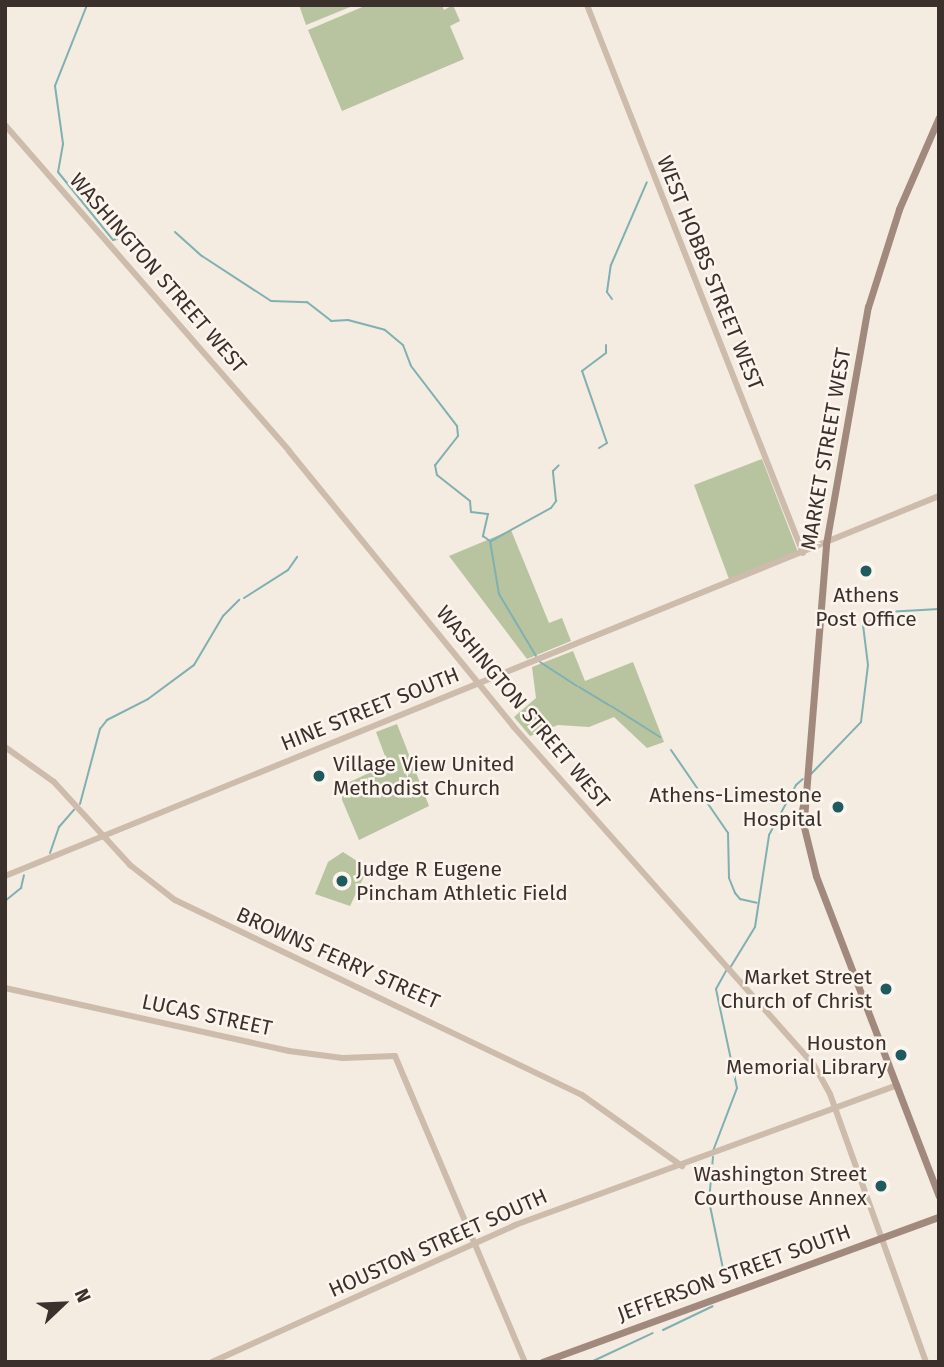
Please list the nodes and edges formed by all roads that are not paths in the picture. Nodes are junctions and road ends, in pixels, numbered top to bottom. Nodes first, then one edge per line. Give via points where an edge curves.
1 (587, 5) edge
2 (939, 117) edge
3 (5, 125) edge
4 (939, 496) edge
5 (827, 544) junction
6 (803, 553) junction
7 (479, 684) junction
8 (5, 747) edge
9 (104, 836) junction
10 (5, 876) edge
11 (5, 988) edge
12 (897, 1085) junction
13 (835, 1109) junction
14 (682, 1166) junction
15 (939, 1196) edge
16 (939, 1217) edge
17 (881, 1238) junction
18 (472, 1245) junction
19 (212, 1362) edge
20 (525, 1362) edge
21 (542, 1362) edge
22 (926, 1362) edge

1 - 6 street, WEST HOBBS STREET WEST
2 - 5 main road, MARKET STREET WEST via 875,278
3 - 7 street, WASHINGTON STREET WEST via 289,451
4 - 5 street, HINE STREET SOUTH
5 - 6 street, HINE STREET SOUTH
5 - 12 main road, MARKET STREET WEST via 804,819 816,876
6 - 7 street, HINE STREET SOUTH
7 - 9 street, HINE STREET SOUTH
7 - 13 street, WASHINGTON STREET WEST via 814,1065
8 - 9 street, BROWNS FERRY STREET via 54,782
9 - 10 street, HINE STREET SOUTH
9 - 14 street, BROWNS FERRY STREET via 130,865 194,911 387,998 582,1095
11 - 18 street, LUCAS STREET via 289,1051 342,1058 391,1055
12 - 13 street, HOUSTON STREET SOUTH
12 - 15 main road, MARKET STREET WEST
13 - 14 street, HOUSTON STREET SOUTH
13 - 17 street, WASHINGTON STREET WEST
14 - 18 street, HOUSTON STREET SOUTH
16 - 17 main road, JEFFERSON STREET SOUTH
17 - 21 main road, JEFFERSON STREET SOUTH
17 - 22 street, WASHINGTON STREET WEST
18 - 19 street, HOUSTON STREET SOUTH
18 - 20 street

